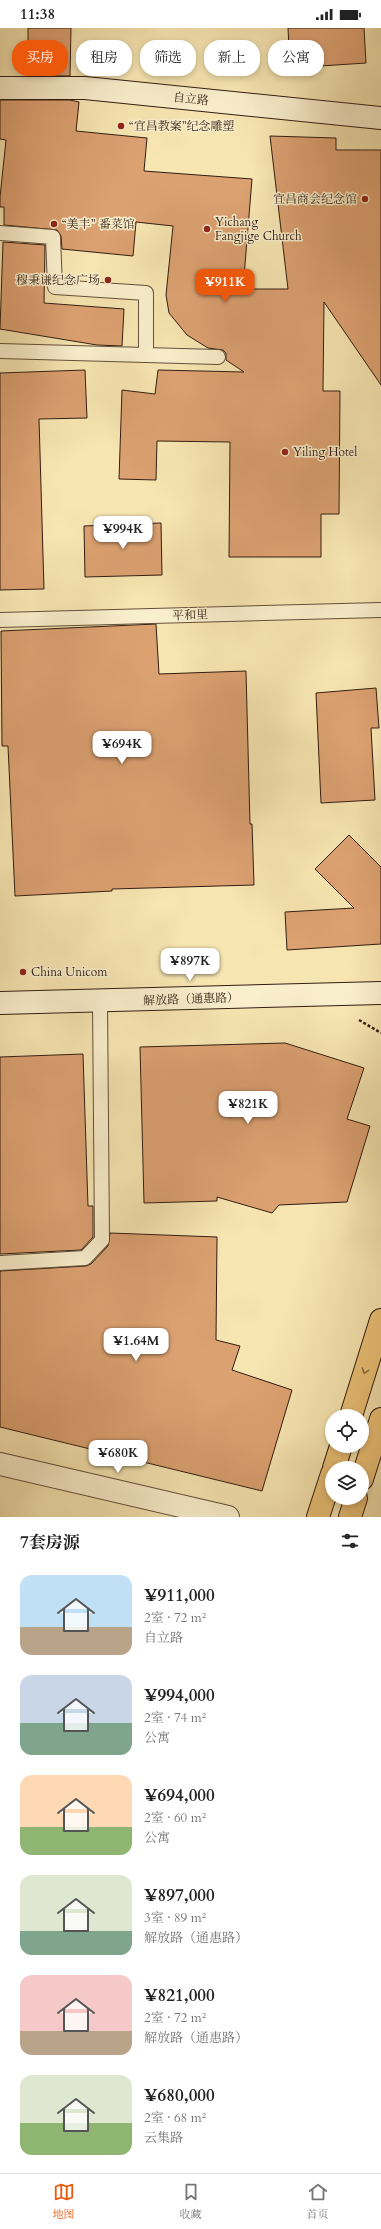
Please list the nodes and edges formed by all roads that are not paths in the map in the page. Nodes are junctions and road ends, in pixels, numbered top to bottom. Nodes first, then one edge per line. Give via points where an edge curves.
1 (0, 88) edge
2 (381, 118) edge
3 (0, 233) edge
4 (0, 350) edge
5 (146, 355) junction
6 (218, 357) dead end
7 (381, 610) edge
8 (0, 620) edge
9 (381, 993) edge
10 (100, 1002) junction
11 (0, 1003) edge
12 (0, 1263) edge
13 (381, 1320) edge
14 (353, 1409) edge
15 (381, 1419) edge
16 (368, 1461) edge
17 (0, 1464) edge
18 (325, 1496) edge
19 (354, 1505) edge
20 (228, 1517) edge
21 (318, 1517) edge
22 (350, 1517) edge

1 - 2 street, 自立路 via 85,88
3 - 5 lane via 52,237 54,288 146,293
4 - 5 lane
5 - 6 lane
7 - 8 lane, 平和里
9 - 10 street, 解放路（通惠路）
10 - 11 street, 解放路（通惠路）
10 - 12 lane via 102,1240 85,1258
13 -> 14 main road
15 - 16 main road
17 - 20 street
18 - 21 main road
19 - 22 main road

